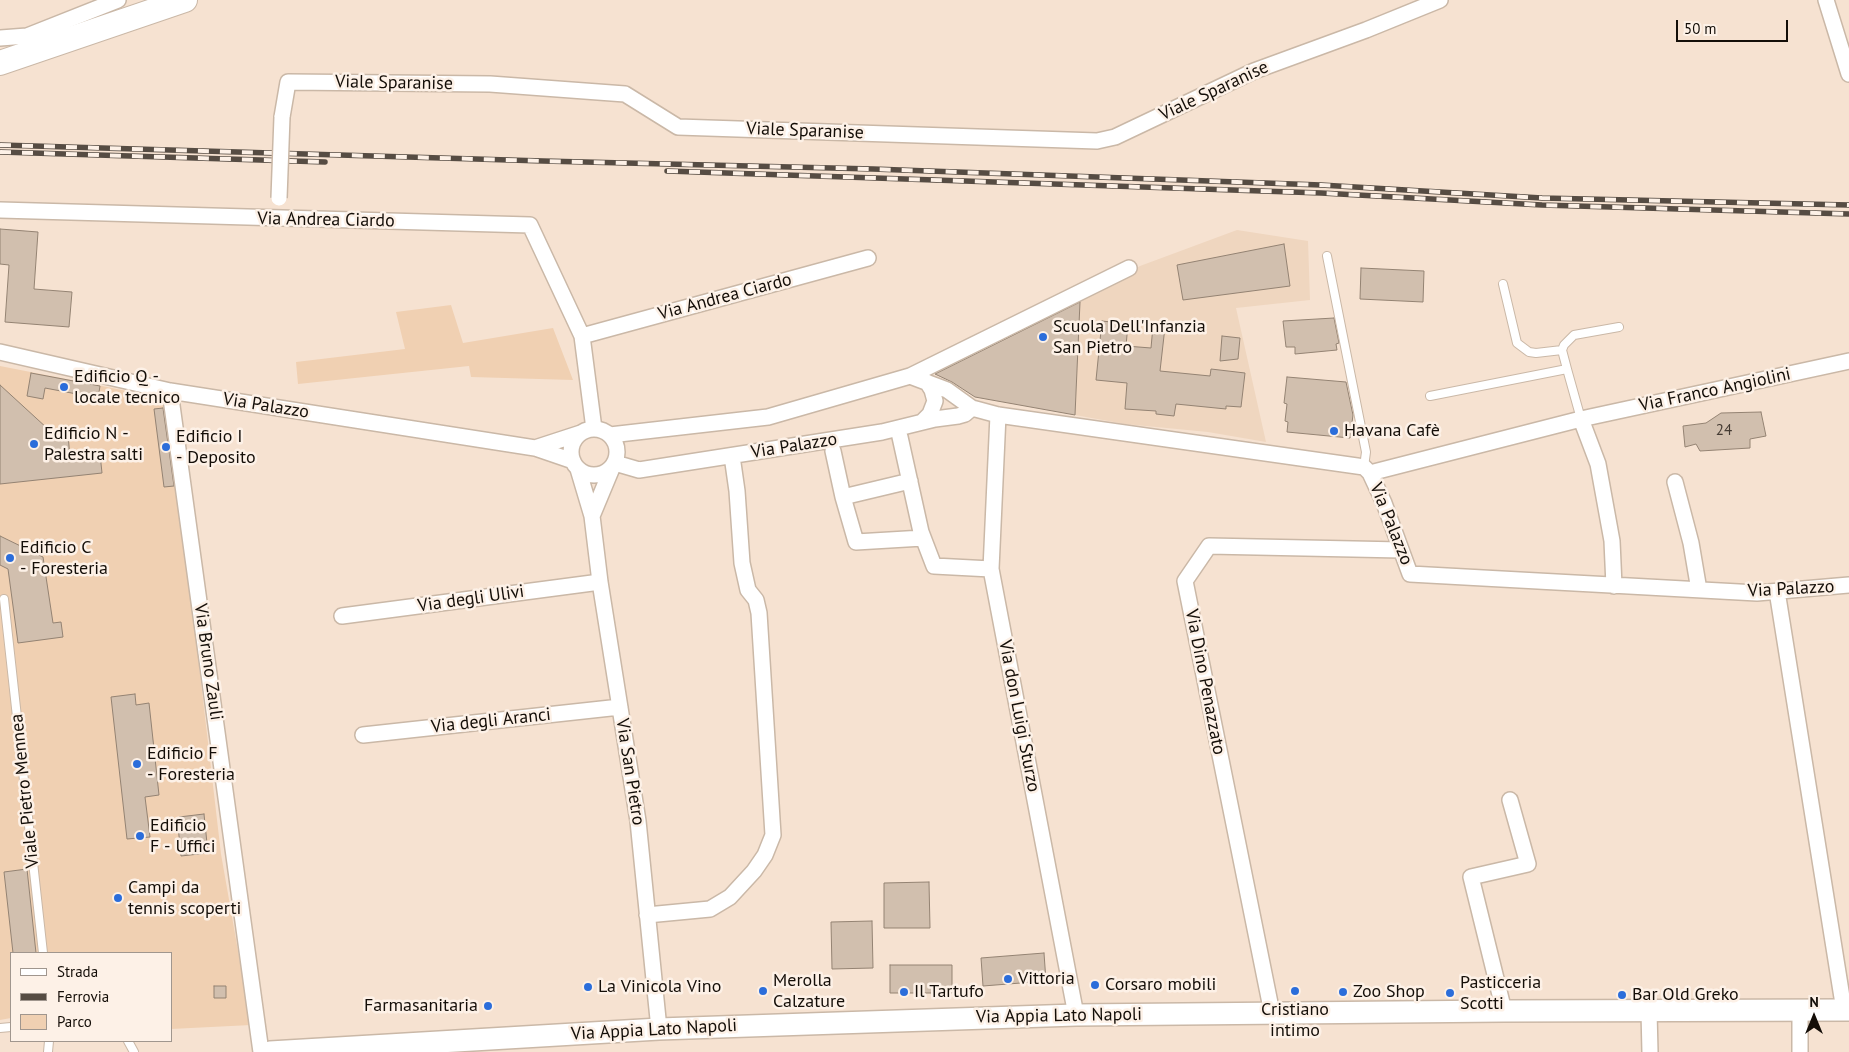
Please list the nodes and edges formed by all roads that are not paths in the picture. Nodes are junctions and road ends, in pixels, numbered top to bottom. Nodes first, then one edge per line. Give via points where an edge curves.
1 (118, 0) edge
2 (185, 0) edge
3 (1440, 0) edge
4 (1826, 0) edge
5 (104, 11) edge
6 (0, 38) edge
7 (0, 63) edge
8 (1849, 74) edge
9 (0, 210) edge
10 (277, 219) junction
11 (1327, 256) dead end
12 (868, 258) dead end
13 (1129, 268) dead end
14 (1503, 284) dead end
15 (1618, 327) dead end
16 (582, 336) junction
17 (1562, 350) junction
18 (0, 352) edge
19 (1849, 361) edge
20 (1567, 369) junction
21 (910, 376) junction
22 (927, 382) junction
23 (170, 391) junction
24 (1430, 396) dead end
25 (972, 408) junction
26 (998, 415) junction
27 (1581, 419) junction
28 (922, 422) junction
29 (588, 431) junction
30 (610, 436) junction
31 (900, 438) dead end
32 (534, 448) junction
33 (833, 451) dead end
34 (732, 456) junction
35 (575, 465) junction
36 (613, 466) junction
37 (1367, 470) junction
38 (910, 481) junction
39 (1675, 482) dead end
40 (843, 497) junction
41 (592, 516) junction
42 (923, 538) junction
43 (1401, 550) junction
44 (991, 569) junction
45 (600, 582) junction
46 (1614, 586) junction
47 (1849, 586) edge
48 (1699, 590) junction
49 (1777, 591) junction
50 (4, 599) dead end
51 (342, 616) dead end
52 (620, 707) junction
53 (363, 735) dead end
54 (1510, 800) dead end
55 (648, 915) junction
56 (43, 952) edge
57 (1800, 1009) junction
58 (1847, 1010) edge
59 (1504, 1011) junction
60 (1649, 1011) junction
61 (1272, 1013) junction
62 (1076, 1015) junction
63 (659, 1029) junction
64 (261, 1052) edge
65 (270, 1052) edge
66 (1650, 1052) edge
67 (1800, 1052) edge

1 - 5 street
2 - 5 main road
3 - 10 street, Viale Sparanise, bridge via 1254,71 1115,137 1097,141 678,127 626,94 490,84 288,82 282,117
4 - 8 street
5 - 6 street via 27,36
5 - 7 main road
9 - 10 street, Via Andrea Ciardo
10 - 16 street, Via Andrea Ciardo via 530,225
11 - 37 lane
12 - 16 street, Via Andrea Ciardo
13 - 21 street
14 - 17 lane via 1517,343 1529,352
15 - 17 lane via 1574,335
16 - 29 street, Via Andrea Ciardo
17 - 20 lane
18 - 23 street, Via Palazzo
19 - 27 street, Via Franco Angiolini
20 - 24 lane
20 - 27 lane
21 - 22 street
21 - 30 street via 768,417
22 - 25 street via 947,390
22 - 28 street via 935,401 930,414
23 - 32 street, Via Palazzo
23 - 64 street, Via Bruno Zauli
25 - 26 street, Via Palazzo
25 - 28 street, Via Palazzo via 958,416
26 - 37 street, Via Palazzo
26 - 44 street, Via don Luigi Sturzo
27 - 37 street, Via Franco Angiolini
27 - 46 street via 1598,464 1612,541
28 - 34 street, Via Palazzo via 882,432
29 - 30 street via 606,432
29 - 32 street, Via Palazzo
29 - 35 street via 574,441 571,448
30 - 36 street via 617,446
31 - 38 street
32 - 35 street, Via Palazzo
33 - 40 street
34 - 36 street, Via Palazzo via 639,470
34 - 55 street via 742,563 748,590 756,600 759,613 773,835 754,871 730,897 710,909
35 - 36 street via 584,473 595,475
35 - 41 street, Via San Pietro
36 - 41 street, Via San Pietro
37 - 43 street, Via Palazzo via 1384,503
38 - 40 street
38 - 42 street
39 - 48 street
40 - 42 street via 856,542
41 - 45 street, Via San Pietro
42 - 44 street via 934,566
43 - 46 street, Via Palazzo via 1410,574
43 - 61 street, Via Dino Penazzato via 1209,546 1185,581
44 - 62 street, Via don Luigi Sturzo
45 - 51 street, Via degli Ulivi
45 - 52 street, Via San Pietro
46 - 48 street, Via Palazzo
47 - 49 street, Via Palazzo
48 - 49 street, Via Palazzo
49 - 58 street
50 - 56 lane, Viale Pietro Mennea
52 - 53 street, Via degli Aranci
52 - 55 street, Via San Pietro
54 - 59 street via 1528,864 1471,877
55 - 63 street, Via San Pietro
57 - 58 street, Via Appia Lato Napoli
57 - 60 street, Via Appia Lato Napoli
57 - 67 street
59 - 60 street, Via Appia Lato Napoli
59 - 61 street, Via Appia Lato Napoli
60 - 66 street
61 - 62 street, Via Appia Lato Napoli
62 - 63 street, Via Appia Lato Napoli
63 - 65 street, Via Appia Lato Napoli

